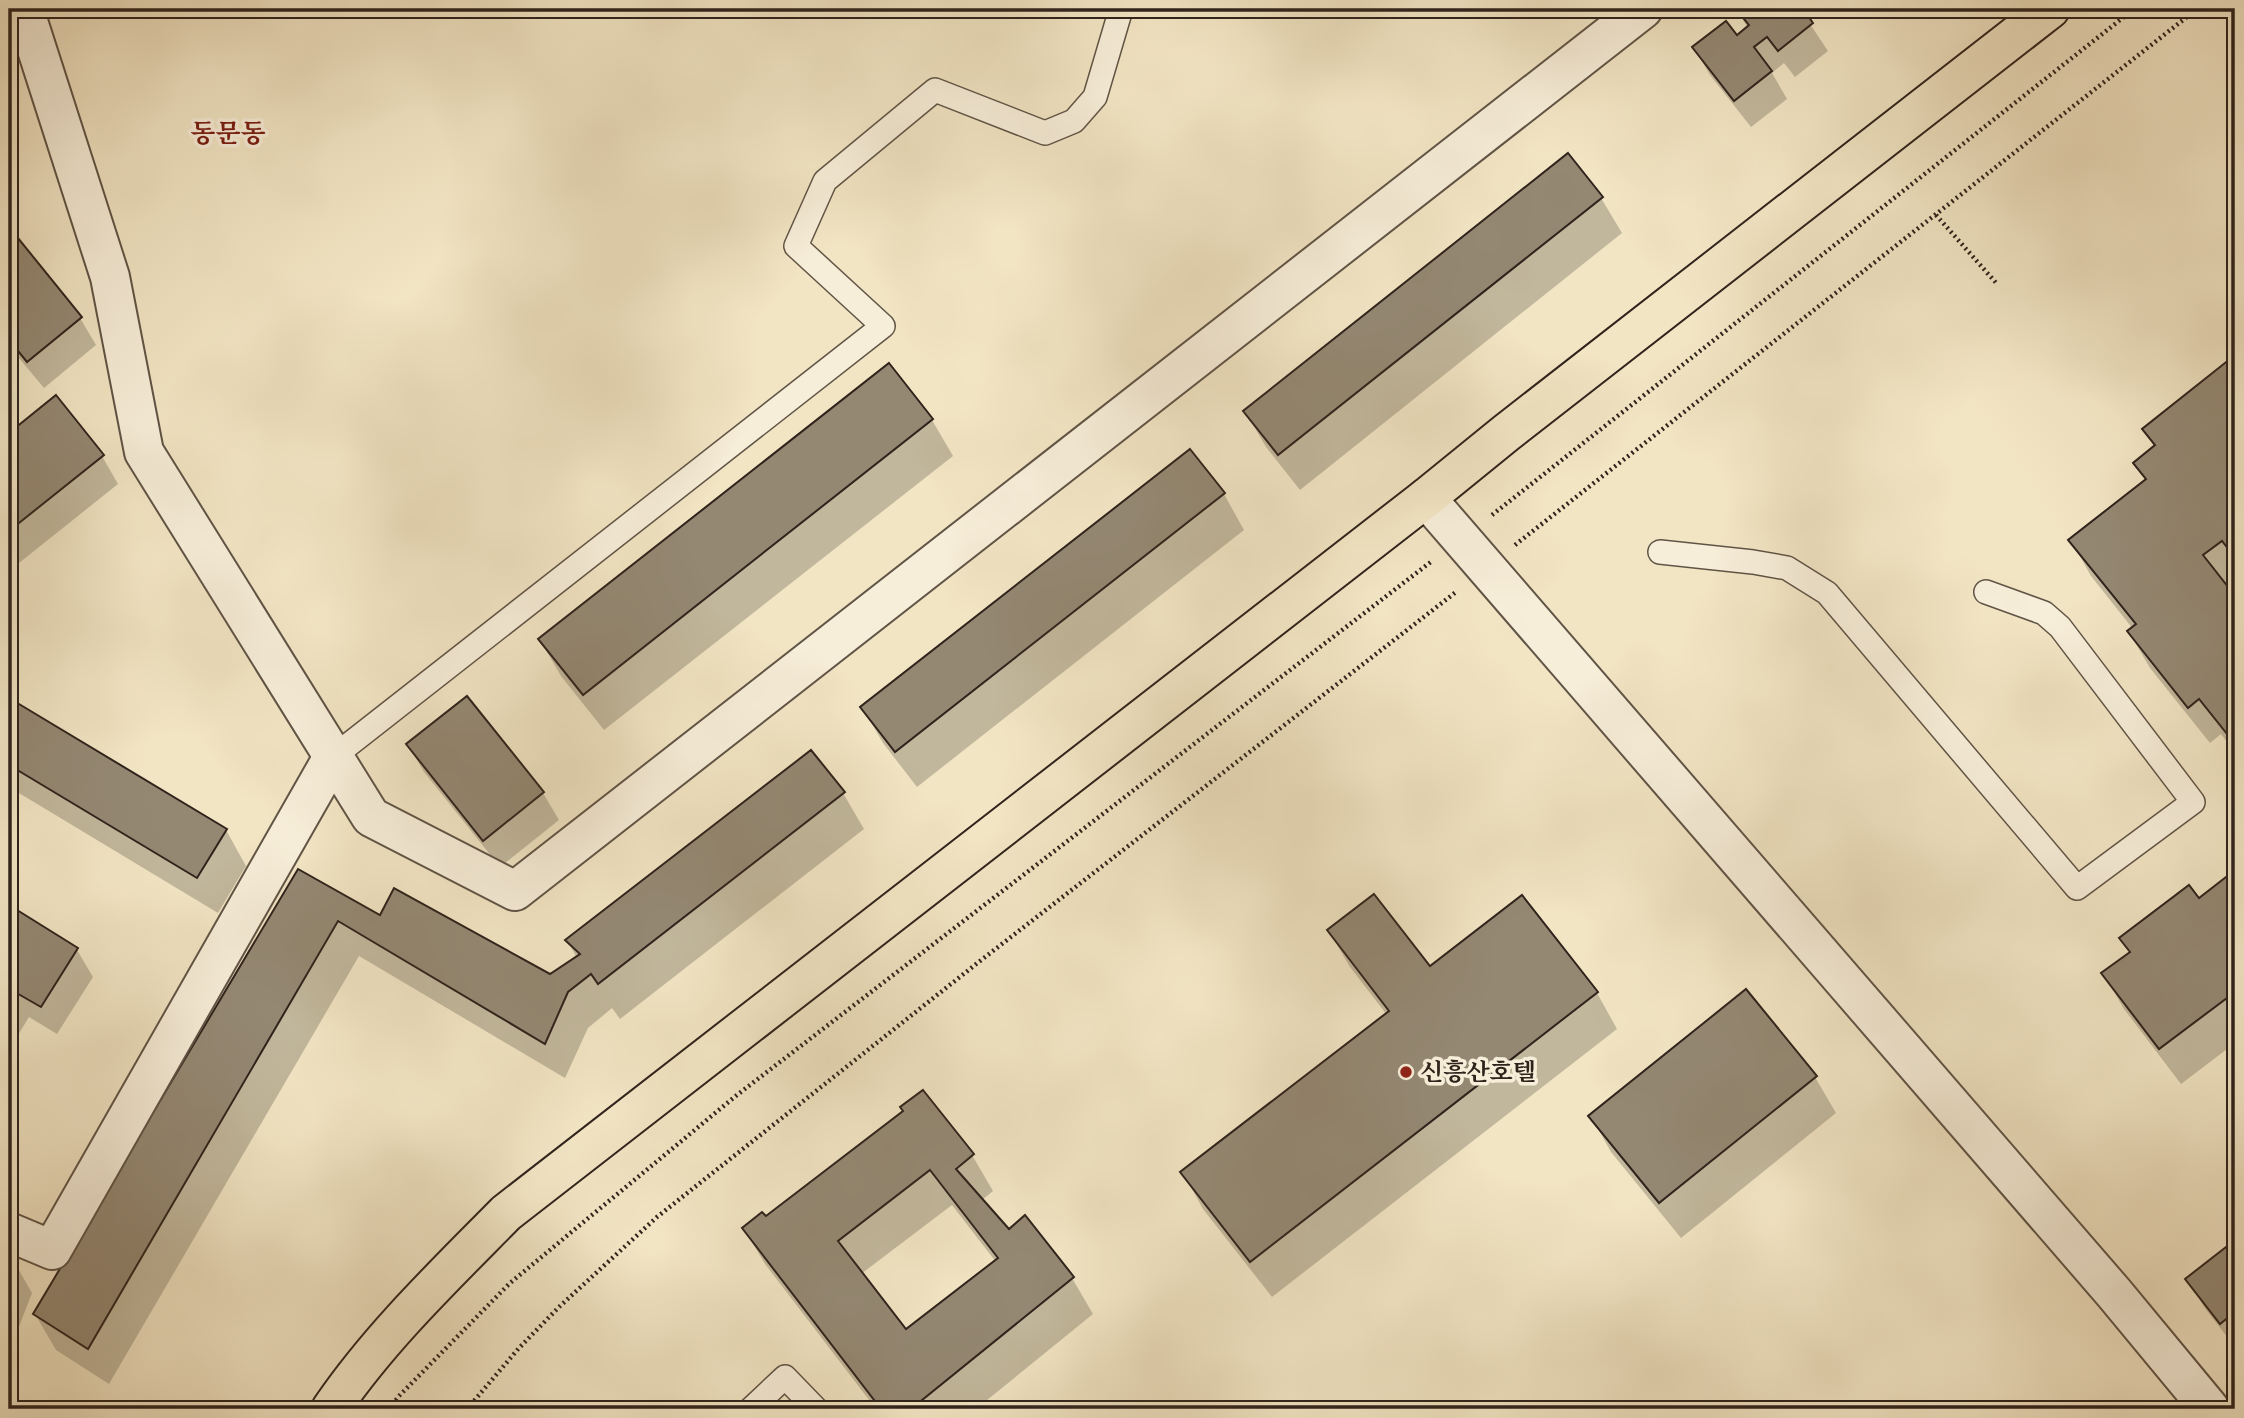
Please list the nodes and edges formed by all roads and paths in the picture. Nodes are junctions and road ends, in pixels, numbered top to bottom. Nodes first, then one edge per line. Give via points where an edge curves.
1 (24, 9) edge
2 (1121, 9) edge
3 (1643, 9) edge
4 (2050, 9) edge
5 (2134, 9) edge
6 (2197, 9) edge
7 (1936, 215) junction
8 (1998, 285) dead end
9 (1426, 498) junction
10 (1460, 539) junction
11 (1660, 552) dead end
12 (1487, 568) junction
13 (1986, 592) dead end
14 (334, 757) junction
15 (9, 1232) edge
16 (331, 1409) edge
17 (389, 1409) edge
18 (467, 1409) edge
19 (751, 1409) edge
20 (816, 1409) edge
21 (2210, 1409) edge

1 - 14 street via 110,277 144,452
2 - 14 lane via 1096,97 1074,121 1045,133 934,90 825,181 796,246 883,326
3 - 14 street via 515,891 371,817
4 - 9 highway
5 - 10 path
6 - 7 path
7 - 8 path
7 - 12 path
9 - 10 street
9 - 16 highway via 506,1213 439,1280
10 - 12 street
10 - 17 path via 737,1096 510,1283
11 - 13 lane via 1787,568 1827,593 2077,888 2193,802 2060,627 2043,613
12 - 18 path via 657,1217 559,1307
12 - 21 street
14 - 15 street via 52,1250
19 - 20 lane via 785,1377

